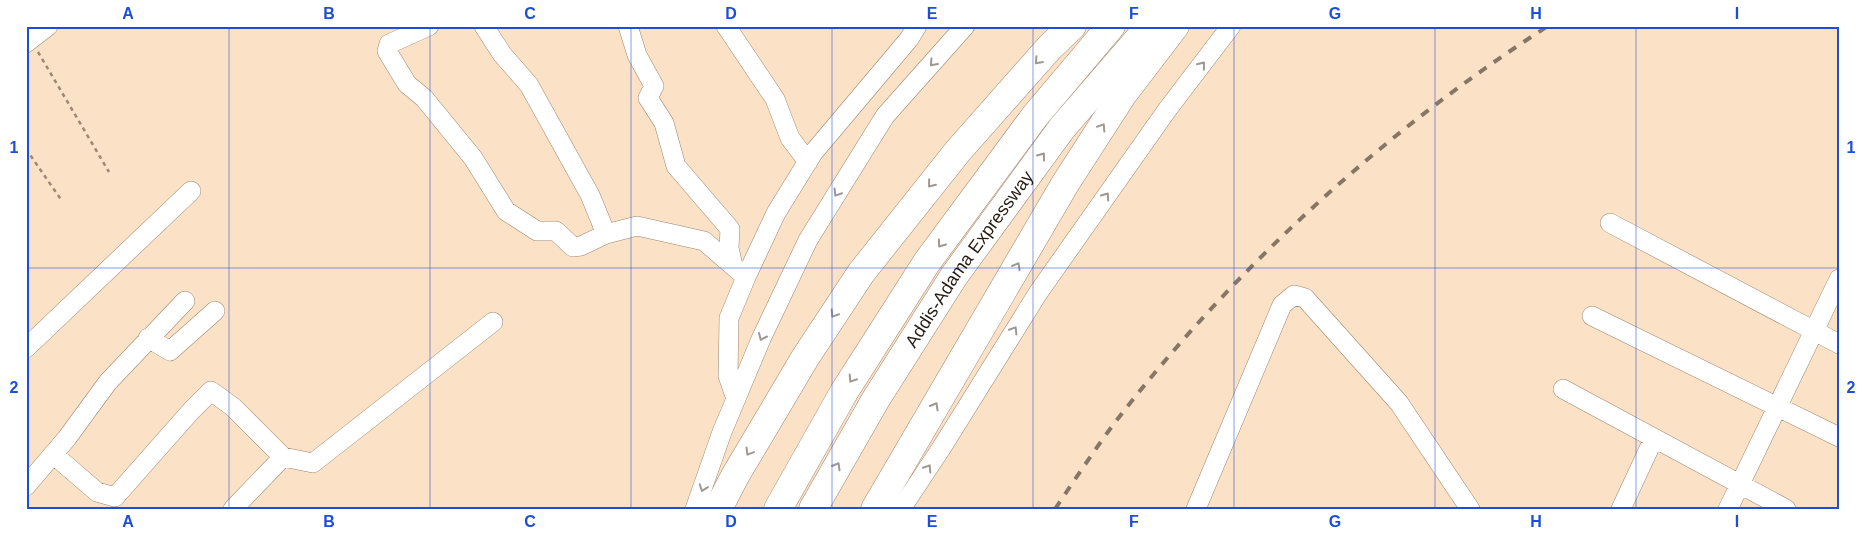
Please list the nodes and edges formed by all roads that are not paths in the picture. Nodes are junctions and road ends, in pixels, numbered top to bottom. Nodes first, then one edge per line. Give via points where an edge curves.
1 (48, 26) edge
2 (429, 26) edge
3 (484, 26) edge
4 (628, 26) edge
5 (726, 26) edge
6 (917, 26) edge
7 (965, 26) edge
8 (1072, 26) edge
9 (1111, 26) edge
10 (1150, 26) edge
11 (1175, 26) edge
12 (1231, 26) edge
13 (29, 42) edge
14 (808, 162) junction
15 (191, 191) dead end
16 (1610, 223) dead end
17 (606, 234) junction
18 (739, 272) junction
19 (1839, 279) edge
20 (185, 301) dead end
21 (216, 311) dead end
22 (1592, 316) dead end
23 (494, 322) dead end
24 (1813, 332) junction
25 (148, 338) junction
26 (1839, 344) edge
27 (26, 348) edge
28 (1563, 389) dead end
29 (736, 399) junction
30 (1778, 406) junction
31 (1839, 437) edge
32 (1654, 438) junction
33 (53, 454) junction
34 (283, 456) junction
35 (1740, 484) junction
36 (26, 486) edge
37 (233, 509) edge
38 (696, 509) edge
39 (718, 509) edge
40 (778, 509) edge
41 (813, 509) edge
42 (875, 509) edge
43 (901, 509) edge
44 (1196, 509) edge
45 (1470, 509) edge
46 (1621, 509) edge
47 (1728, 509) edge
48 (1786, 509) edge

1 - 13 street
2 - 17 street via 389,44 387,52 407,84 424,98 473,158 506,211 537,230 556,231 573,247
3 - 17 street via 502,54 529,85 590,195
4 - 18 street via 637,55 654,86 648,98 664,123 676,166 730,229 730,248
5 - 14 street via 775,99 790,138
6 - 14 street
7 -> 29 street via 886,116 808,240
8 -> 39 highway via 958,151 860,273 805,358
9 -> 40 highway, Addis-Adama Expressway via 1035,116 927,262 844,392
41 -> 10 highway, Addis-Adama Expressway via 876,399 954,276 1062,128
42 -> 11 highway via 1065,184 1123,94
43 -> 12 street via 1038,293 1167,110
14 - 18 street
15 - 27 street
16 - 24 street
17 - 18 street via 637,226 704,241
18 - 29 street via 730,318 728,376
19 - 24 street
20 - 25 street
21 - 25 street via 170,351
22 - 30 street
23 - 34 street via 313,463
24 - 26 street
24 - 30 street
25 - 33 street via 108,382
28 - 32 street
29 -> 38 street
30 - 31 street
30 - 35 street
32 - 35 street
32 - 46 street
33 - 34 street via 97,492 116,497 211,391 233,407
33 - 36 street
34 - 37 street
35 - 47 street
35 - 48 street
44 - 45 street via 1282,305 1294,295 1305,298 1399,404

